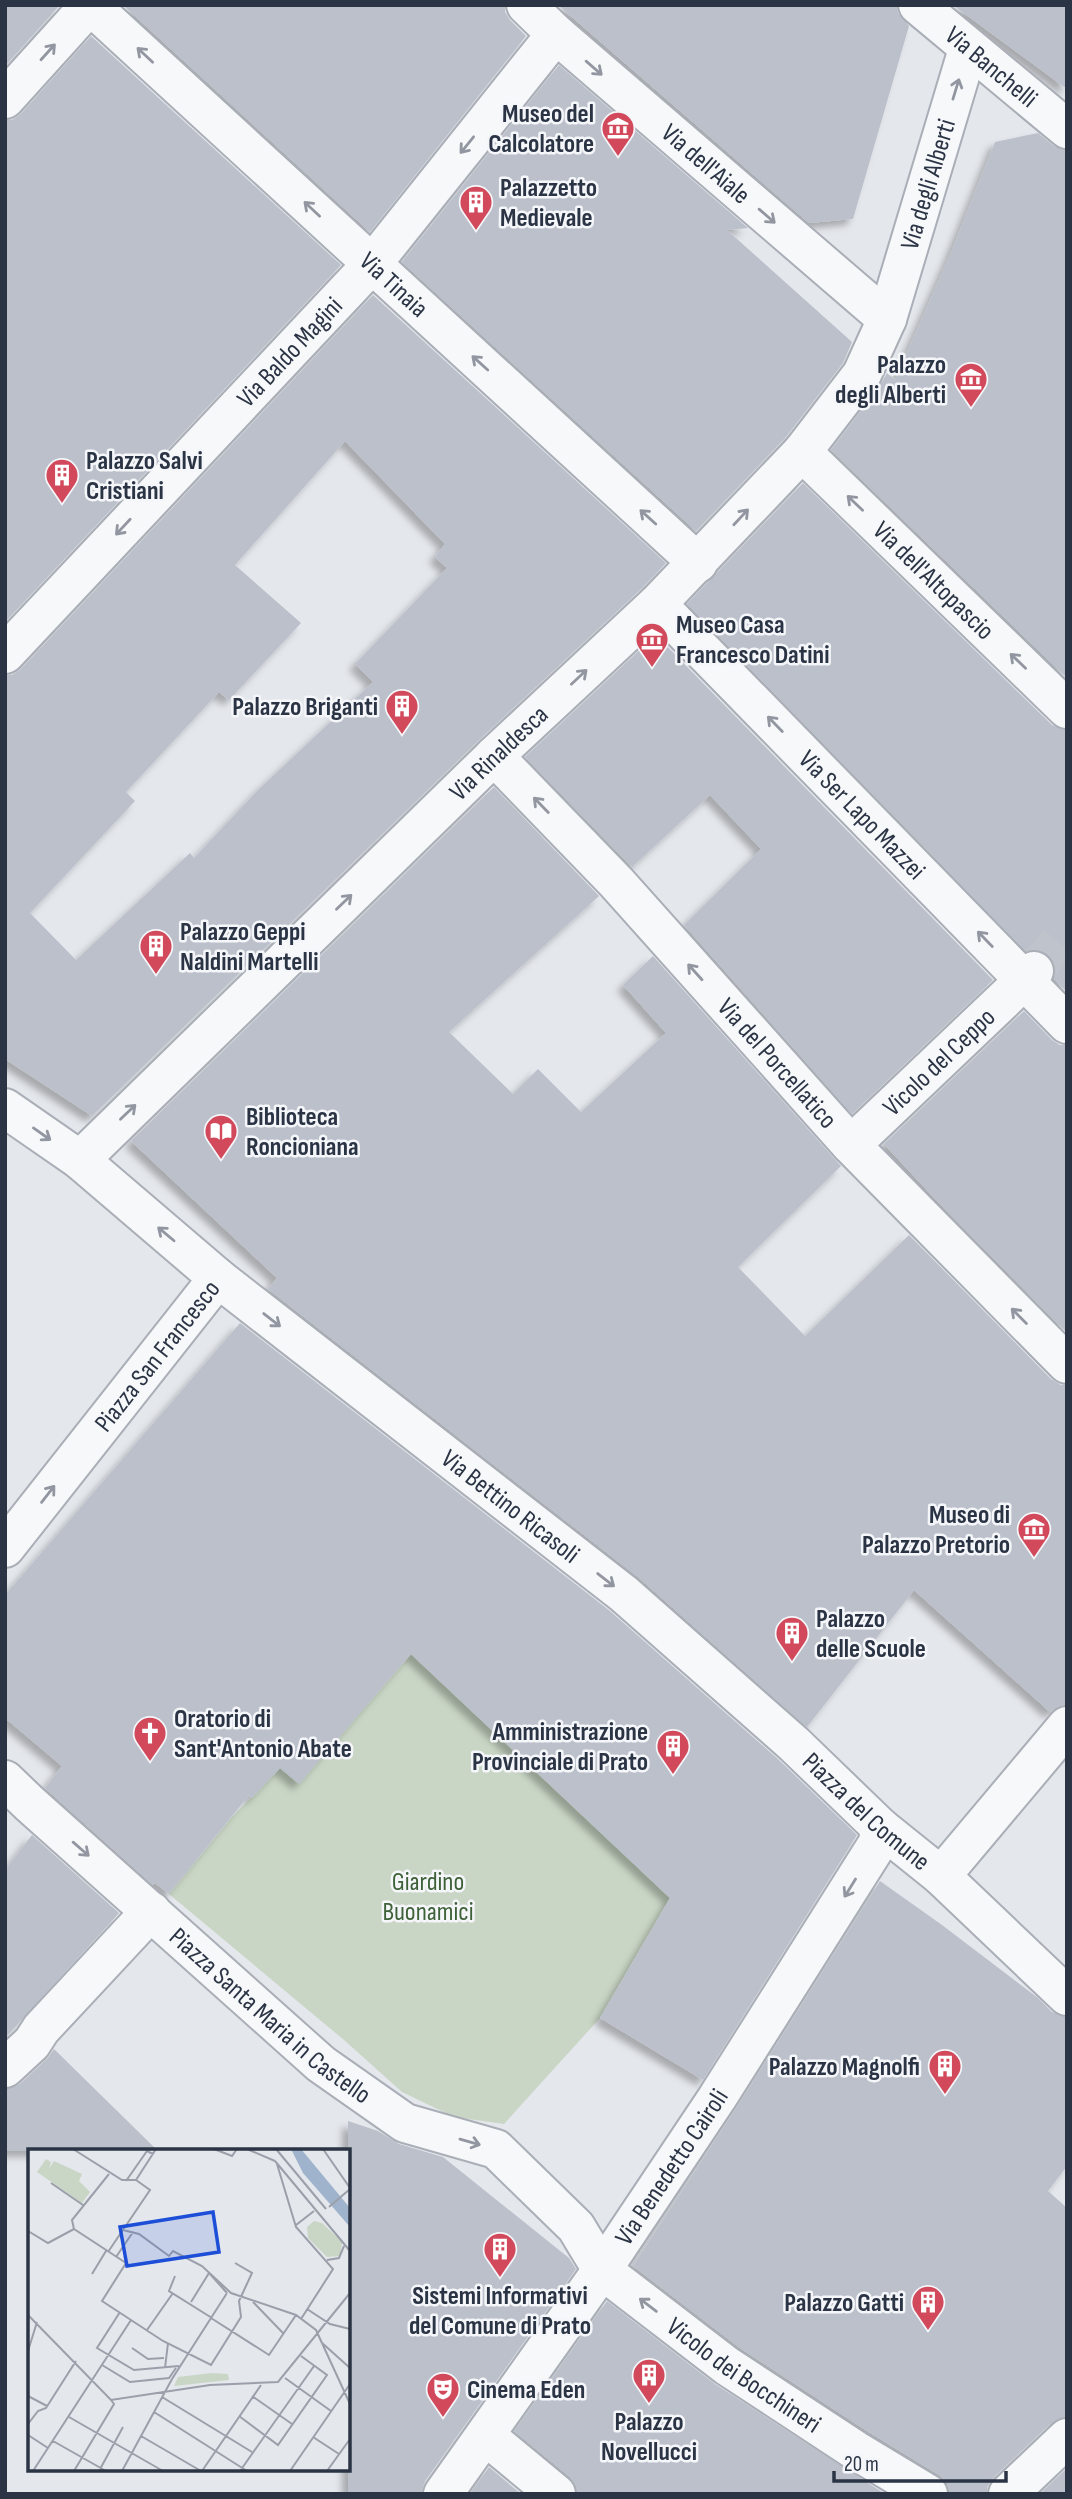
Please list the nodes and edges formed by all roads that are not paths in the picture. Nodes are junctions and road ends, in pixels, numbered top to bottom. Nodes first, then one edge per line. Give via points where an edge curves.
1 (90, 5) edge
2 (526, 5) edge
3 (918, 5) edge
4 (556, 34) junction
5 (968, 49) junction
6 (5, 99) edge
7 (1067, 129) edge
8 (372, 264) junction
9 (887, 319) junction
10 (802, 452) junction
11 (698, 563) junction
12 (657, 604) junction
13 (5, 654) edge
14 (1067, 709) edge
15 (494, 755) junction
16 (1030, 975) junction
17 (1067, 1024) edge
18 (5, 1108) edge
19 (851, 1145) junction
20 (79, 1160) junction
21 (218, 1278) junction
22 (1067, 1364) edge
23 (5, 1548) edge
24 (1067, 1726) edge
25 (794, 1744) joint
26 (18, 1792) edge
27 (880, 1828) junction
28 (941, 1876) junction
29 (146, 1907) junction
30 (1060, 1990) edge
31 (5, 2068) edge
32 (602, 2270) junction
33 (486, 2437) junction
34 (1067, 2438) edge
35 (443, 2494) edge
36 (556, 2494) edge
37 (928, 2494) edge
38 (1008, 2494) edge

6 -> 1 street
8 -> 1 street, Via Tinaia
2 - 4 street, Via dell'Aiale
3 - 5 street, Via Banchelli
4 -> 8 street, Via Baldo Magini
4 -> 9 street, Via dell'Aiale
5 - 7 street, Via Banchelli
9 -> 5 street, Via degli Alberti
11 -> 8 street, Via Tinaia
8 -> 13 street, Via Baldo Magini
9 - 10 street, Via Rinaldesca via 862,374
11 -> 10 street, Via Rinaldesca
14 -> 10 street, Via dell'Altopascio
11 - 12 street, Via Rinaldesca
15 -> 12 street, Via Rinaldesca
16 -> 12 street, Via Ser Lapo Mazzei
19 -> 15 street, Via del Porcellatico via 617,883
20 -> 15 street, Via Rinaldesca
16 - 17 street, Via Ser Lapo Mazzei
16 - 19 street, Vicolo del Ceppo
18 -> 20 street, Piazza San Francesco
22 -> 19 street, Via del Porcellatico
21 -> 20 street, Piazza San Francesco
23 -> 21 street, Piazza San Francesco
21 -> 25 street, Via Bettino Ricasoli via 624,1594
24 - 28 street, Piazza del Comune
25 - 27 street, Piazza del Comune
26 -> 29 street, Piazza Santa Maria in Castello
27 - 28 street, Piazza del Comune
27 -> 32 street, Via Benedetto Cairoli via 878,1843 864,1866
28 - 30 street, Piazza del Comune
29 - 31 street via 32,2043
29 -> 32 street, Piazza Santa Maria in Castello via 321,2064 405,2123 496,2149 576,2227
32 - 33 street, Via Benedetto Cairoli
37 -> 32 street, Vicolo dei Bocchineri via 727,2366
33 - 35 street, Via Benedetto Cairoli
33 - 36 street
34 - 38 street

